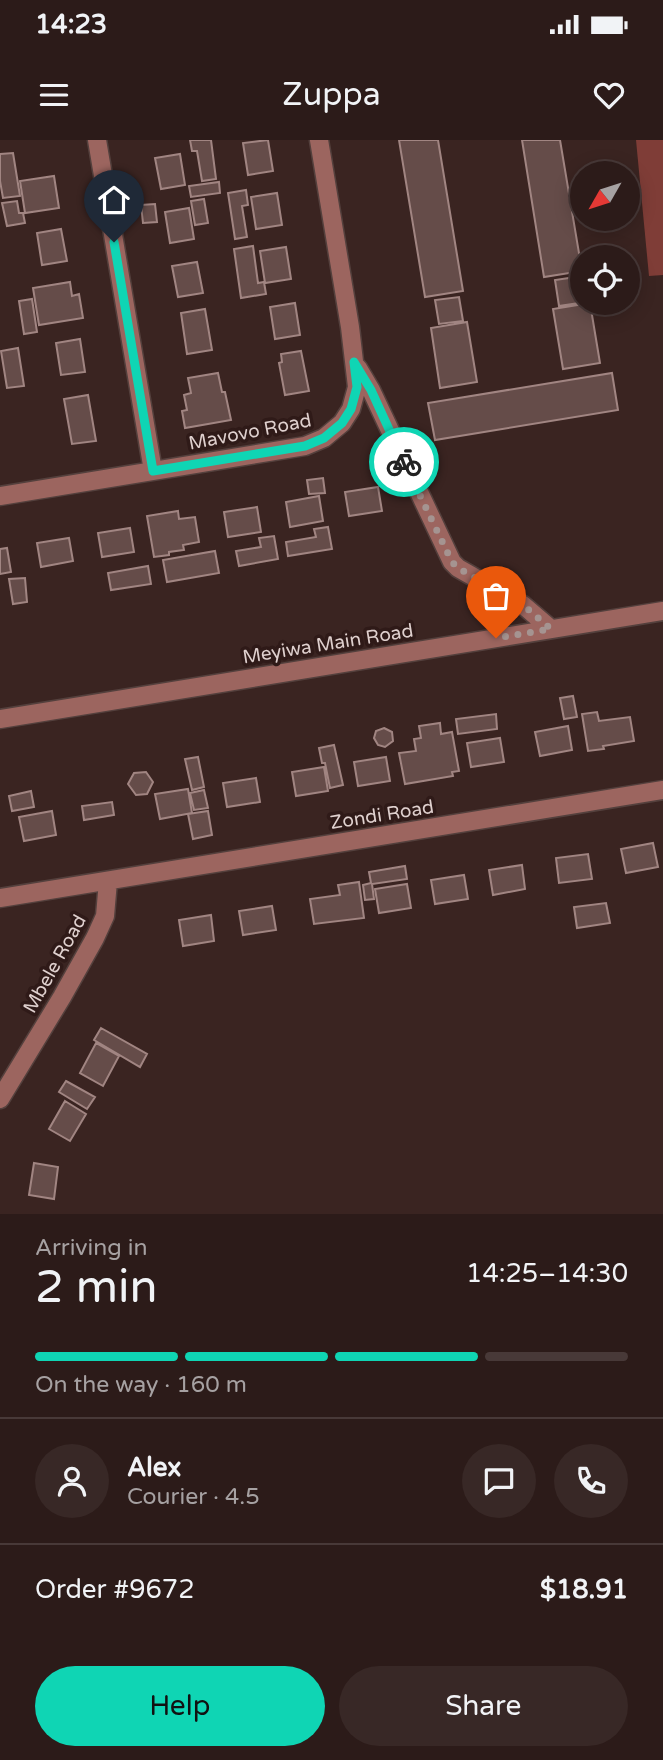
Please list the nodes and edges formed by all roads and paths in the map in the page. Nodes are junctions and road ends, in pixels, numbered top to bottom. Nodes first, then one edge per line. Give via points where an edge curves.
1 (97, 140) edge
2 (319, 140) edge
3 (354, 362) junction
4 (153, 471) junction
5 (0, 496) edge
6 (663, 611) edge
7 (551, 629) junction
8 (0, 719) edge
9 (663, 790) edge
10 (108, 881) junction
11 (0, 898) edge
12 (0, 1098) edge

1 - 4 street
2 - 3 street, Mavovo Road
3 - 4 street, Mavovo Road via 357,387 351,409 324,438 305,446
3 - 7 street via 452,562 523,605
4 - 5 street, Mavovo Road
6 - 7 street, Meyiwa Main Road
7 - 8 street, Meyiwa Main Road
9 - 10 street, Zondi Road
10 - 11 street, Zondi Road
10 - 12 street, Mbele Road via 106,916 96,938

